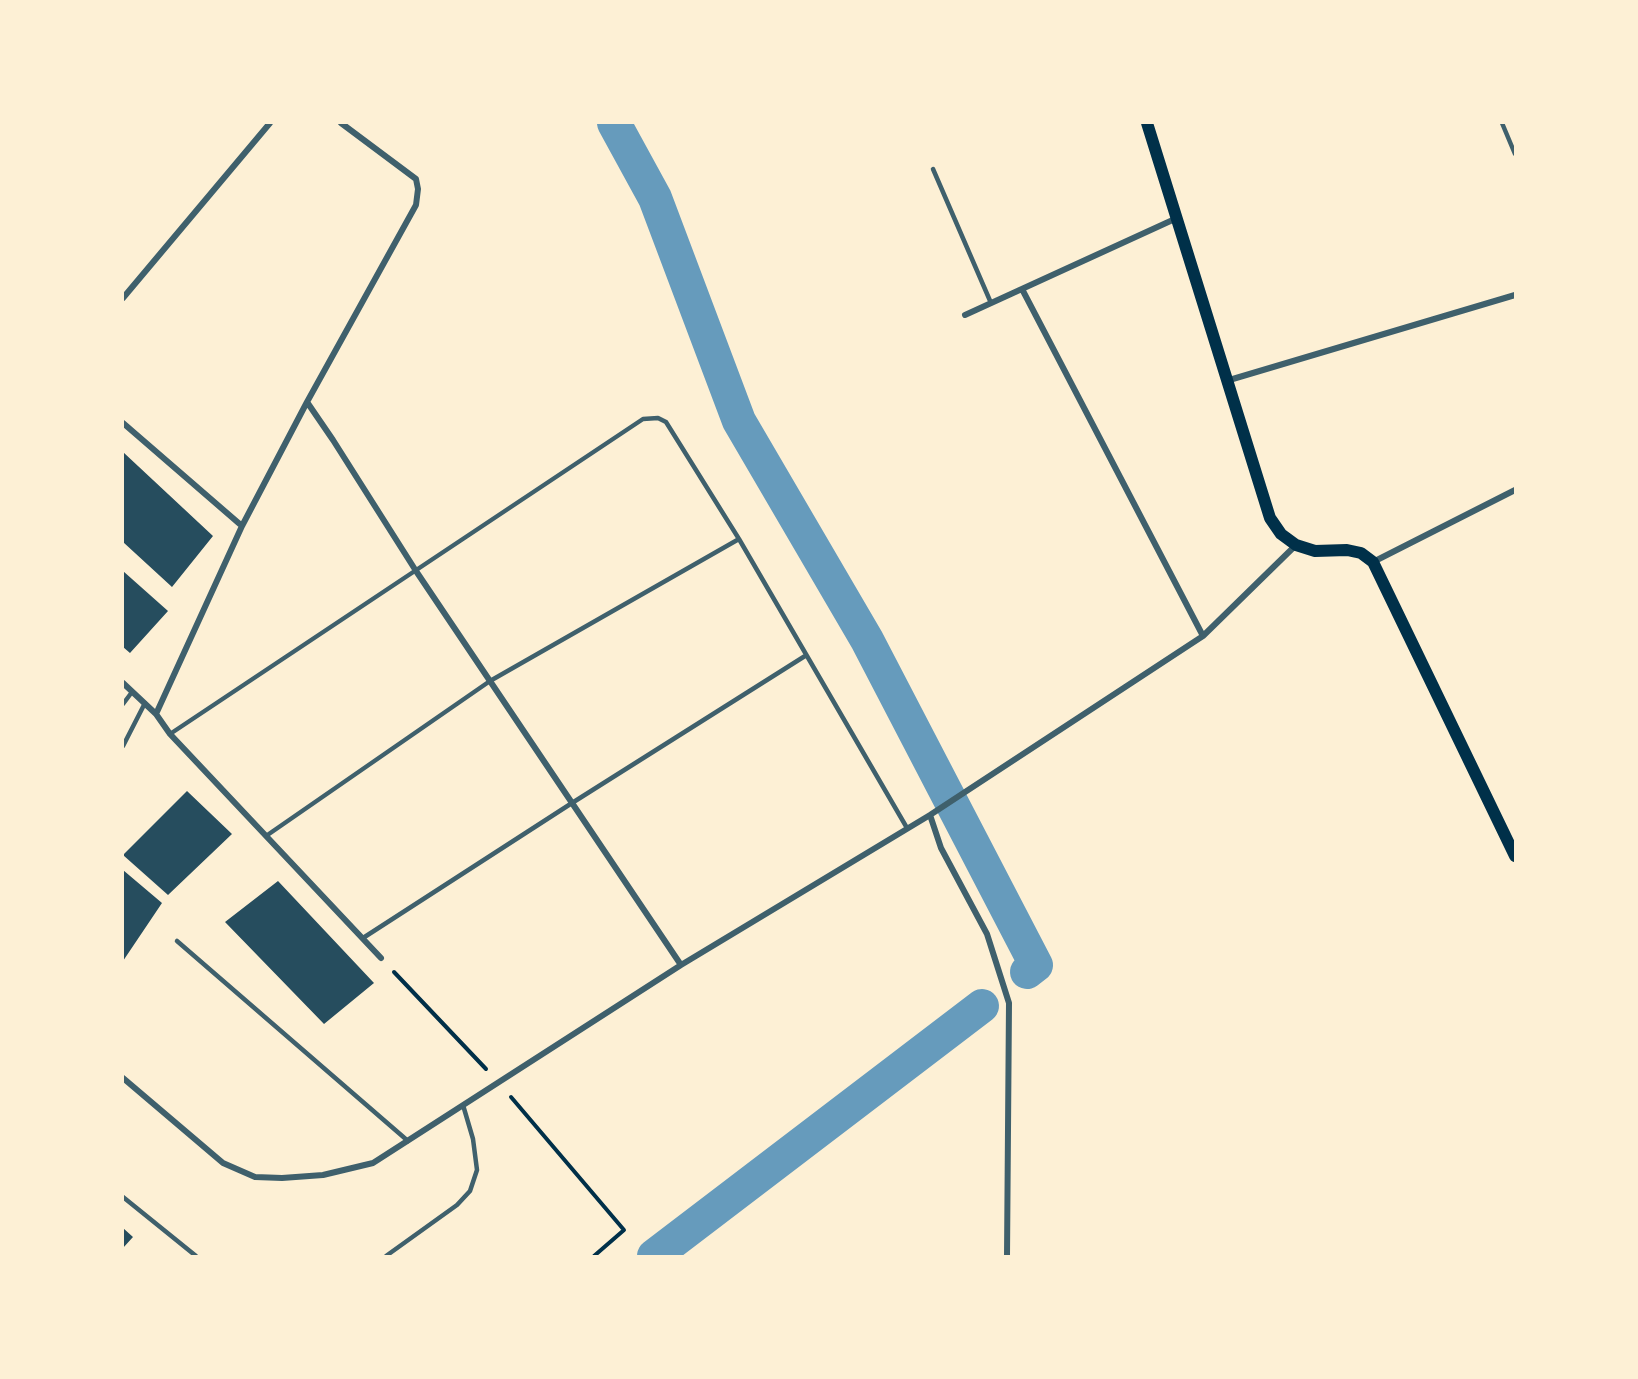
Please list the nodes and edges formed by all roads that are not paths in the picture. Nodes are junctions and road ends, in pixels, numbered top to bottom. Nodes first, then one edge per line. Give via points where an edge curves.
1 (270, 123) edge
2 (341, 123) edge
3 (1147, 123) edge
4 (1502, 123) edge
5 (1515, 154) edge
6 (933, 169) dead end
7 (1177, 218) junction
8 (1022, 289) junction
9 (1515, 295) edge
10 (123, 298) edge
11 (991, 303) junction
12 (964, 315) dead end
13 (1226, 381) junction
14 (307, 402) junction
15 (123, 423) edge
16 (1515, 490) edge
17 (242, 526) junction
18 (739, 539) junction
19 (1296, 545) junction
20 (1373, 562) junction
21 (416, 571) junction
22 (1203, 636) junction
23 (805, 656) junction
24 (490, 681) junction
25 (123, 683) edge
26 (132, 692) junction
27 (145, 703) junction
28 (123, 704) edge
29 (156, 714) junction
30 (171, 734) junction
31 (123, 746) edge
32 (572, 802) junction
33 (930, 815) junction
34 (907, 828) junction
35 (266, 836) junction
36 (1515, 856) edge
37 (363, 938) junction
38 (177, 941) dead end
39 (381, 958) road end
40 (681, 965) junction
41 (123, 1078) edge
42 (463, 1105) junction
43 (408, 1141) junction
44 (123, 1197) edge
45 (195, 1256) edge
46 (386, 1256) edge
47 (1007, 1256) edge

1 - 10 street
2 - 14 street via 416,179 418,195 413,212
3 - 7 main road
4 - 5 lane
6 - 11 lane
7 - 8 street
7 - 13 main road
8 - 11 street
8 - 22 street
9 - 13 street
11 - 12 street
13 - 19 main road via 1270,518 1281,534
14 - 17 street
14 - 21 street
15 - 17 street
16 - 20 street
17 - 29 street
18 - 21 lane via 666,422 644,419
18 - 23 lane
18 - 24 lane
19 - 20 main road via 1315,551 1361,553
19 - 22 street
20 - 36 main road
21 - 24 street
21 - 30 lane
22 - 33 street
23 - 32 lane
23 - 34 lane
24 - 32 street
24 - 35 lane
25 - 26 street
26 - 27 street
26 - 28 lane
27 - 29 street
27 - 31 lane
29 - 30 street
30 - 35 street
32 - 37 lane
32 - 40 street
33 - 34 street
33 - 47 street via 941,848 987,934 1010,1003
34 - 40 street
35 - 37 street
37 - 39 street
38 - 43 lane
40 - 42 street
41 - 43 street via 223,1163 255,1177 323,1175 373,1163
42 - 43 street
42 - 46 lane via 477,1170 470,1191 457,1205
44 - 45 lane

